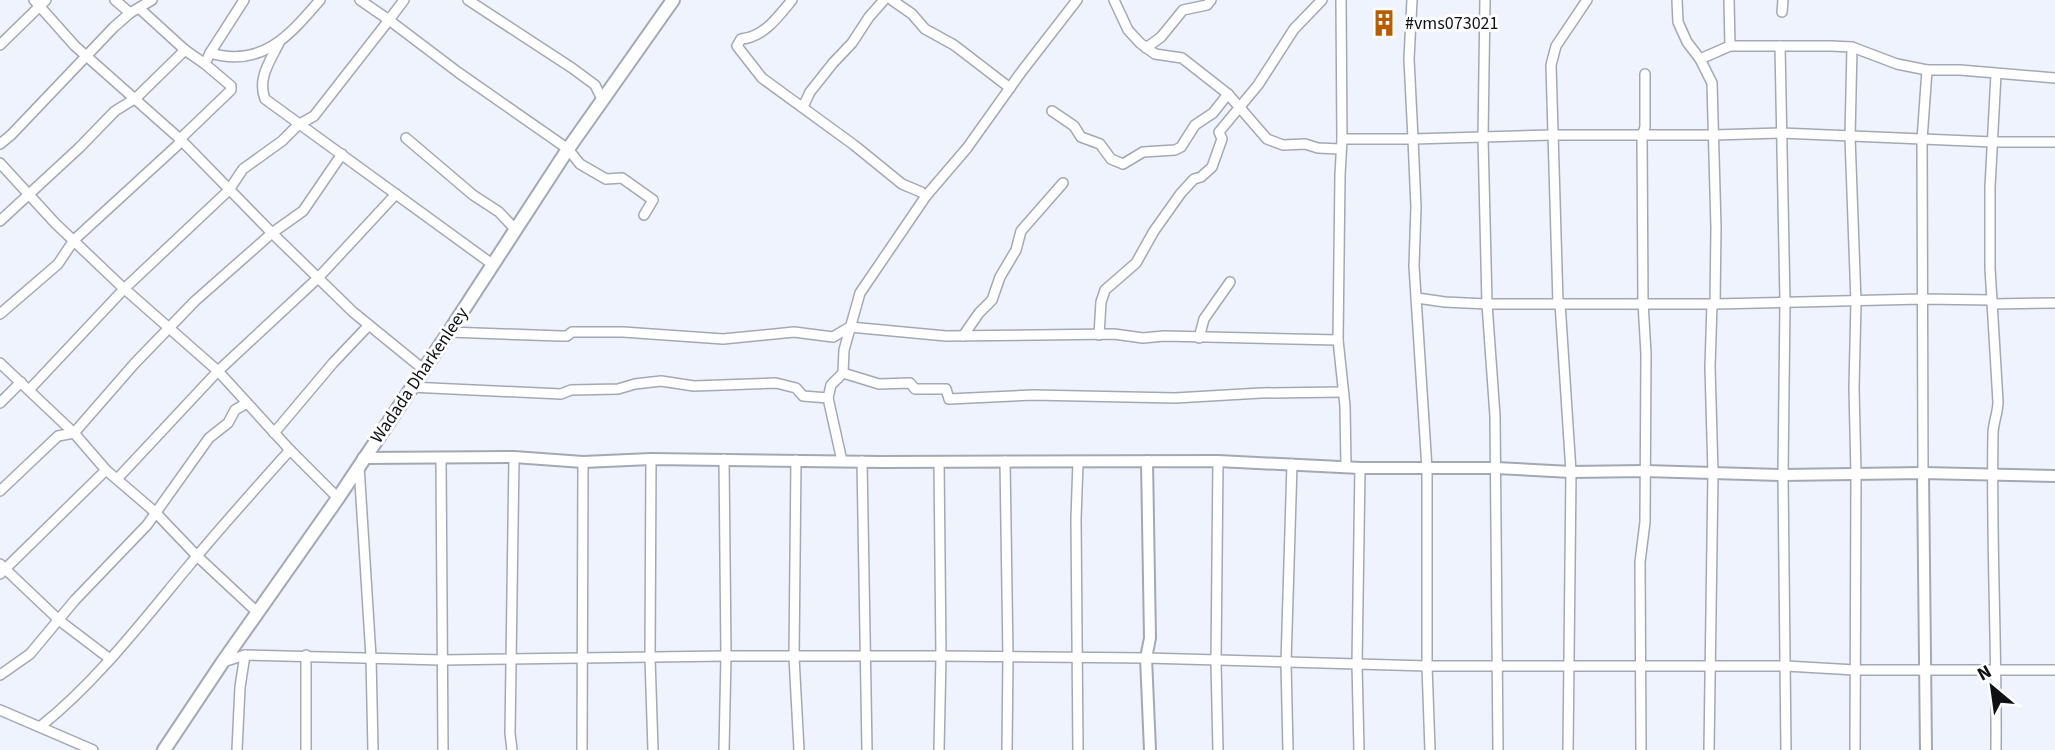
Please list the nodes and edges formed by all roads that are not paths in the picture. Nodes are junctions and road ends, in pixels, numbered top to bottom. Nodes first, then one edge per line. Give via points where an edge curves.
1 (116, 0) edge
2 (152, 0) edge
3 (244, 0) edge
4 (320, 0) edge
5 (360, 0) edge
6 (404, 0) edge
7 (468, 0) edge
8 (673, 0) edge
9 (792, 0) edge
10 (884, 0) edge
11 (892, 0) edge
12 (1077, 0) edge
13 (1114, 0) edge
14 (1211, 0) edge
15 (1322, 0) edge
16 (1341, 0) edge
17 (1412, 0) edge
18 (1485, 0) edge
19 (1587, 0) edge
20 (1677, 0) edge
21 (1729, 0) edge
22 (1783, 0) edge
23 (40, 2) edge
24 (139, 8) junction
25 (1782, 12) dead end
26 (130, 13) junction
27 (389, 20) junction
28 (279, 43) junction
29 (0, 45) edge
30 (1730, 46) junction
31 (1780, 46) junction
32 (1852, 47) junction
33 (1146, 48) junction
34 (185, 50) junction
35 (210, 53) junction
36 (87, 56) junction
37 (1700, 59) junction
38 (205, 64) junction
39 (1927, 70) junction
40 (1645, 74) dead end
41 (1996, 74) junction
42 (2055, 78) edge
43 (1010, 88) junction
44 (1228, 94) junction
45 (136, 98) junction
46 (603, 101) junction
47 (803, 107) junction
48 (1238, 107) junction
49 (1052, 111) dead end
50 (299, 125) junction
51 (1781, 133) junction
52 (1552, 135) junction
53 (1714, 135) junction
54 (1642, 136) junction
55 (1483, 137) junction
56 (406, 138) dead end
57 (1850, 138) junction
58 (1413, 139) junction
59 (181, 140) junction
60 (1922, 140) junction
61 (1993, 142) junction
62 (2055, 142) edge
63 (0, 144) edge
64 (1341, 144) junction
65 (568, 149) junction
66 (342, 154) junction
67 (0, 163) edge
68 (1063, 183) dead end
69 (229, 190) junction
70 (30, 194) junction
71 (396, 194) junction
72 (926, 196) junction
73 (645, 215) dead end
74 (0, 221) edge
75 (515, 229) junction
76 (272, 233) junction
77 (74, 240) junction
78 (492, 264) junction
79 (318, 278) junction
80 (1230, 282) dead end
81 (124, 289) junction
82 (1418, 298) junction
83 (1922, 299) junction
84 (1643, 302) junction
85 (1785, 302) junction
86 (1856, 302) junction
87 (1992, 302) junction
88 (1559, 303) junction
89 (2055, 303) edge
90 (1487, 304) junction
91 (1714, 304) junction
92 (0, 314) edge
93 (369, 325) junction
94 (850, 327) junction
95 (170, 328) junction
96 (449, 332) junction
97 (1099, 335) junction
98 (963, 336) junction
99 (1199, 338) junction
100 (1338, 340) junction
101 (0, 363) edge
102 (423, 369) junction
103 (218, 371) junction
104 (843, 373) junction
105 (21, 382) junction
106 (411, 387) junction
107 (29, 390) junction
108 (1343, 392) junction
109 (828, 398) junction
110 (0, 403) edge
111 (247, 403) junction
112 (74, 433) junction
113 (274, 433) junction
114 (290, 450) junction
115 (514, 457) junction
116 (441, 459) junction
117 (651, 459) junction
118 (724, 459) junction
119 (796, 460) junction
120 (361, 461) junction
121 (842, 461) junction
122 (862, 461) junction
123 (1005, 461) junction
124 (1147, 461) junction
125 (1219, 461) junction
126 (939, 462) junction
127 (1078, 462) junction
128 (583, 463) junction
129 (1292, 464) junction
130 (1346, 467) junction
131 (1360, 468) junction
132 (1496, 468) junction
133 (1427, 469) junction
134 (106, 470) junction
135 (1645, 471) junction
136 (1571, 472) junction
137 (1713, 473) junction
138 (1923, 473) junction
139 (1856, 474) junction
140 (1993, 474) junction
141 (1783, 475) junction
142 (2055, 476) edge
143 (118, 478) junction
144 (0, 491) edge
145 (338, 498) junction
146 (155, 512) junction
147 (197, 556) junction
148 (2, 569) edge
149 (257, 612) junction
150 (60, 621) junction
151 (245, 655) junction
152 (306, 655) junction
153 (726, 656) junction
154 (794, 656) junction
155 (941, 656) junction
156 (371, 657) junction
157 (864, 657) junction
158 (1008, 657) junction
159 (650, 658) junction
160 (1079, 658) junction
161 (1146, 658) junction
162 (110, 659) junction
163 (511, 659) junction
164 (581, 659) junction
165 (442, 660) junction
166 (1216, 662) junction
167 (222, 663) junction
168 (1286, 663) junction
169 (1357, 664) junction
170 (1427, 666) junction
171 (1498, 666) junction
172 (1639, 666) junction
173 (1786, 666) junction
174 (1569, 667) junction
175 (1710, 667) junction
176 (1997, 668) junction
177 (1856, 670) junction
178 (1925, 670) junction
179 (2055, 670) edge
180 (0, 674) edge
181 (0, 710) edge
182 (41, 726) junction
183 (93, 750) edge
184 (164, 750) edge
185 (237, 750) edge
186 (306, 750) edge
187 (373, 750) edge
188 (443, 750) edge
189 (512, 750) edge
190 (582, 750) edge
191 (653, 750) edge
192 (724, 750) edge
193 (799, 750) edge
194 (867, 750) edge
195 (939, 750) edge
196 (1007, 750) edge
197 (1078, 750) edge
198 (1150, 750) edge
199 (1218, 750) edge
200 (1288, 750) edge
201 (1359, 750) edge
202 (1430, 750) edge
203 (1498, 750) edge
204 (1568, 750) edge
205 (1641, 750) edge
206 (1709, 750) edge
207 (1786, 750) edge
208 (1855, 750) edge
209 (1926, 750) edge
210 (1996, 750) edge

1 - 26 street
2 - 24 street
3 - 35 street
4 - 28 street
5 - 27 street
6 - 27 street
7 - 46 street via 595,85
8 - 46 main road, Wadada Dharkenleey
9 - 47 street via 770,25 752,38 741,39 737,46 762,78
10 - 47 street
11 - 43 street via 925,29
12 - 43 street
13 - 33 street via 1128,30
14 - 33 street via 1183,10
15 - 48 street via 1294,29
16 - 64 street
17 - 58 street
18 - 55 street
19 - 52 street via 1556,46 1551,65
20 - 37 street via 1678,22
21 - 30 street
22 - 25 street
23 - 29 street
23 - 36 street
24 - 26 street
24 - 34 street
26 - 36 street
27 - 50 street via 314,116
27 - 65 street
28 - 35 street via 254,55 229,58
28 - 50 street via 263,75 262,94
30 - 31 street
30 - 37 street
31 - 32 street
31 - 51 street
32 - 39 street
32 - 57 street
33 - 44 street via 1182,58
34 - 38 street
34 - 45 street
35 - 38 street
36 - 45 street
36 - 63 street
37 - 53 street via 1712,83
38 - 59 street via 231,90
39 - 41 street
39 - 60 street
40 - 54 street
41 - 42 street
41 - 61 street
43 - 72 street
44 - 48 street
44 - 49 street via 1213,113 1195,125 1181,147 1143,152 1123,164
45 - 59 street
45 - 70 street via 115,111
46 - 65 main road, Wadada Dharkenleey
47 - 72 street via 902,184
48 - 64 street via 1275,143 1318,148
48 - 97 street via 1219,132 1222,139 1212,167 1181,193 1136,263 1105,290
50 - 66 street
50 - 69 street via 243,169
51 - 53 street
51 - 57 street
51 - 85 street
52 - 54 street
52 - 55 street
52 - 88 street
53 - 54 street
53 - 91 street
54 - 84 street
55 - 58 street
55 - 90 street
56 - 75 street
57 - 60 street
57 - 86 street
58 - 64 street
58 - 82 street
59 - 69 street
59 - 77 street
60 - 61 street
60 - 83 street
61 - 62 street
61 - 87 street
64 - 100 street
65 - 73 street via 580,164 606,179 622,178 653,200
65 - 75 main road, Wadada Dharkenleey
66 - 71 street
66 - 76 street via 303,211
67 - 70 street
68 - 98 street via 1021,231 992,300
69 - 76 street
69 - 81 street
70 - 74 street
70 - 77 street
71 - 78 street
71 - 79 street
72 - 94 street via 860,293
75 - 78 main road, Wadada Dharkenleey
76 - 79 street
76 - 95 street
77 - 81 street
77 - 92 street via 58,264
78 - 96 main road, Wadada Dharkenleey
79 - 93 street
79 - 103 street
80 - 99 street via 1204,319
81 - 95 street
81 - 107 street
82 - 90 street
82 - 133 street
83 - 86 street
83 - 87 street
83 - 138 street
84 - 88 street
84 - 91 street
84 - 135 street
85 - 86 street
85 - 91 street
85 - 141 street
86 - 139 street
87 - 89 street
87 - 140 street via 1998,402
88 - 90 street
88 - 136 street
90 - 132 street
91 - 137 street via 1710,367
93 - 102 street
93 - 113 street
94 - 96 street via 833,337 794,332 723,339 623,332 559,336
94 - 98 street
94 - 104 street
95 - 103 street
95 - 112 street
96 - 102 main road, Wadada Dharkenleey
97 - 98 street
97 - 99 street
99 - 100 street
100 - 108 street
101 - 105 street
102 - 106 main road, Wadada Dharkenleey
103 - 111 street
103 - 143 street
104 - 108 street via 879,383 910,383 915,389 946,389 949,399
104 - 109 street via 831,385
105 - 107 street
105 - 110 street
106 - 109 street via 561,394 660,381 694,386 776,383 796,387 803,396
106 - 120 main road, Wadada Dharkenleey
107 - 112 street
108 - 130 street
109 - 121 street
111 - 113 street
111 - 146 street via 209,438
112 - 134 street
112 - 144 street via 58,436
113 - 114 street
114 - 145 street
114 - 147 street
115 - 116 street
115 - 128 street
115 - 163 street
116 - 120 street
116 - 165 street
117 - 118 street
117 - 128 street
117 - 159 street
118 - 119 street
118 - 153 street
119 - 121 street
119 - 154 street
120 - 145 main road, Wadada Dharkenleey
120 - 156 street
121 - 122 street
122 - 126 street
122 - 157 street
123 - 126 street
123 - 127 street
123 - 158 street
124 - 125 street
124 - 127 street
124 - 161 street via 1150,638
125 - 129 street
125 - 166 street
126 - 155 street
127 - 160 street
128 - 164 street
129 - 130 street
129 - 168 street
130 - 131 street
131 - 133 street
131 - 169 street
132 - 133 street
132 - 136 street
132 - 171 street
133 - 170 street
134 - 143 street
134 - 148 street
135 - 136 street
135 - 137 street
135 - 172 street
136 - 174 street
137 - 141 street
137 - 175 street
138 - 139 street
138 - 140 street
138 - 178 street
139 - 141 street
139 - 177 street
140 - 142 street
140 - 176 street
141 - 173 street
143 - 146 street
145 - 149 main road, Wadada Dharkenleey
146 - 147 street
146 - 150 street
147 - 149 street
147 - 162 street
148 - 150 street
149 - 167 main road, Wadada Dharkenleey
150 - 162 street
150 - 180 street via 30,654
151 - 152 street
151 - 167 street
151 - 185 street
152 - 156 street
152 - 186 street
153 - 154 street
153 - 159 street
153 - 192 street
154 - 157 street
154 - 193 street
155 - 157 street
155 - 158 street
155 - 195 street
156 - 165 street
156 - 187 street
157 - 194 street
158 - 160 street
158 - 196 street
159 - 164 street
159 - 191 street
160 - 161 street
160 - 197 street
161 - 166 street
161 - 198 street
162 - 182 street
163 - 164 street
163 - 165 street
163 - 189 street
164 - 190 street
165 - 188 street
166 - 168 street
166 - 199 street
167 - 184 main road, Wadada Dharkenleey
168 - 169 street
168 - 200 street
169 - 170 street
169 - 201 street
170 - 171 street
170 - 202 street
171 - 174 street
171 - 203 street
172 - 174 street
172 - 175 street
172 - 205 street
173 - 175 street
173 - 177 street
173 - 207 street
174 - 204 street
175 - 206 street
176 - 178 street
176 - 179 street
176 - 210 street
177 - 178 street
177 - 208 street
178 - 209 street
181 - 182 street
182 - 183 street

